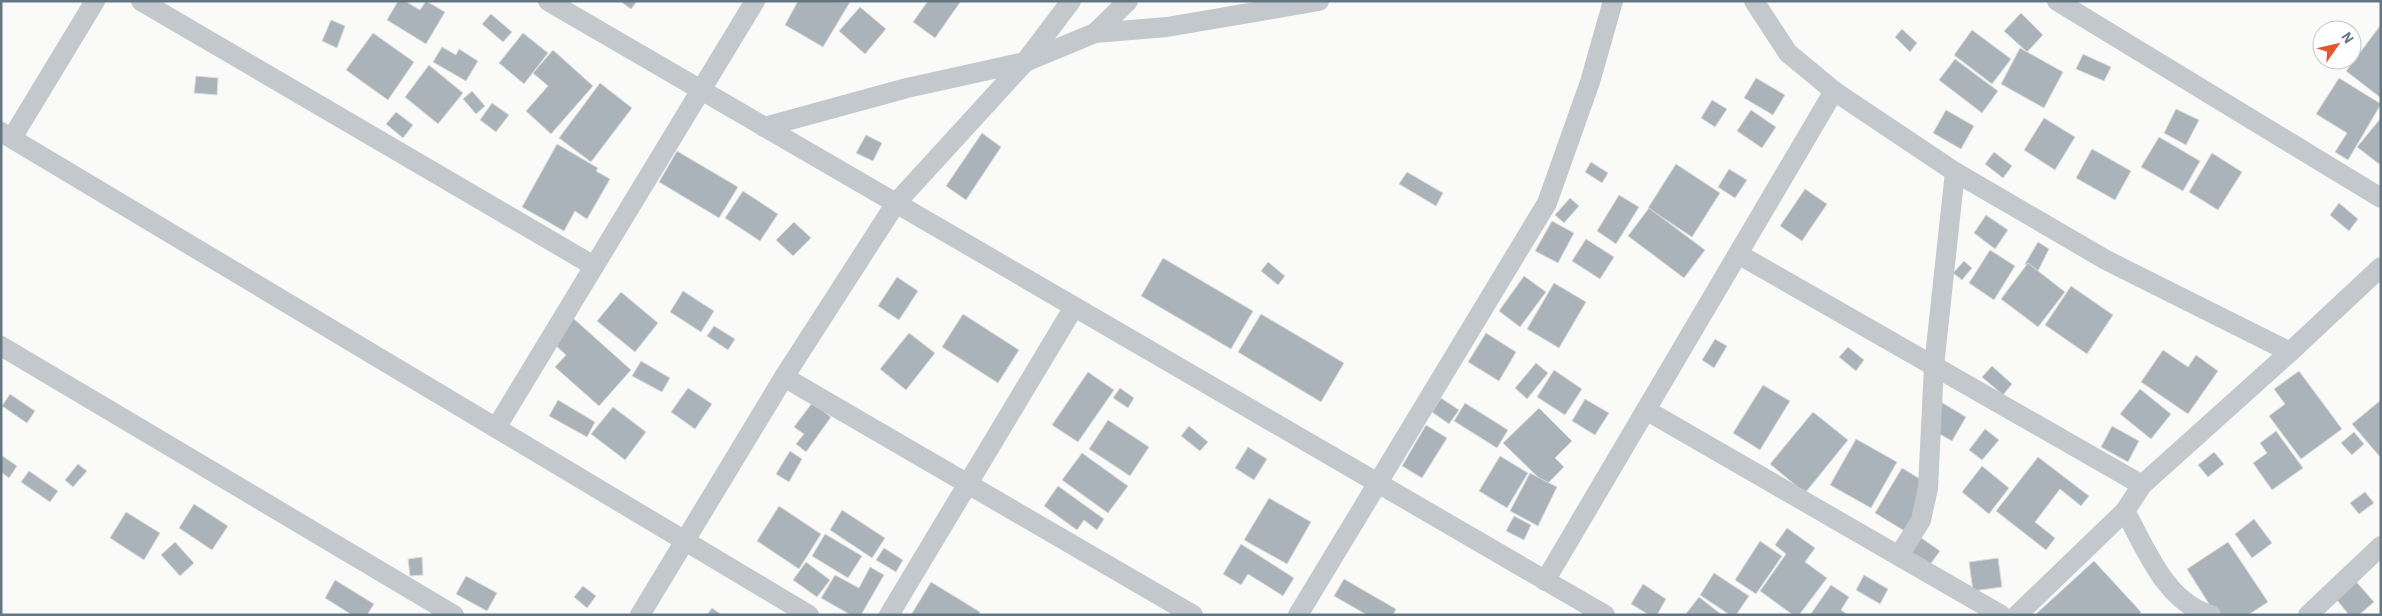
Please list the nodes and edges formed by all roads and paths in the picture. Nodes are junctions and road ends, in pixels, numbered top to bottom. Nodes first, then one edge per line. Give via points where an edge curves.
1 (95, 1) edge
2 (141, 1) edge
3 (548, 1) edge
4 (755, 1) edge
5 (1071, 1) edge
6 (1128, 1) edge
7 (1319, 1) edge
8 (1613, 1) edge
9 (1754, 1) edge
10 (2057, 1) edge
11 (1095, 33) junction
12 (1025, 62) junction
13 (701, 90) junction
14 (1834, 91) junction
15 (764, 126) junction
16 (6, 135) edge
17 (1955, 172) junction
18 (2381, 198) edge
19 (896, 203) junction
20 (1738, 254) junction
21 (594, 266) junction
22 (2381, 267) edge
23 (1074, 307) junction
24 (1, 346) edge
25 (2290, 352) junction
26 (1934, 366) junction
27 (784, 377) junction
28 (1646, 410) junction
29 (496, 428) junction
30 (1377, 483) junction
31 (970, 484) junction
32 (2142, 485) junction
33 (2125, 511) junction
34 (685, 540) junction
35 (2381, 546) edge
36 (1899, 556) junction
37 (1545, 581) junction
38 (454, 615) edge
39 (640, 615) edge
40 (809, 615) edge
41 (889, 615) edge
42 (1193, 615) edge
43 (1298, 615) edge
44 (1605, 615) edge
45 (2002, 615) edge
46 (2017, 615) edge
47 (2212, 615) edge
48 (2308, 615) edge

1 - 16 street
2 - 21 street
3 - 13 street
4 - 13 street
5 - 12 street
6 - 11 street
7 - 11 street via 1166,27
8 - 30 street via 1590,82 1547,203
9 - 14 street via 1788,53
10 - 18 street
11 - 12 street
12 - 15 street via 907,88
12 - 19 street
13 - 15 street
13 - 21 street
14 - 17 street
14 - 20 street
15 - 19 street
16 - 29 street
17 - 25 street via 2106,260
17 - 26 street
19 - 23 street
19 - 27 street
20 - 26 street
20 - 28 street
21 - 29 street
22 - 25 street
23 - 30 street
23 - 31 street
24 - 38 street
25 - 32 street
26 - 32 street
26 - 36 street via 1928,488 1921,520
27 - 31 street
27 - 34 street
28 - 36 street
28 - 37 street
29 - 34 street
30 - 37 street
30 - 43 street
31 - 41 street
31 - 42 street
32 - 33 street
33 - 46 street
33 - 47 street via 2169,588 2202,612
34 - 39 street
34 - 40 street
35 - 48 street
36 - 45 street
37 - 44 street

